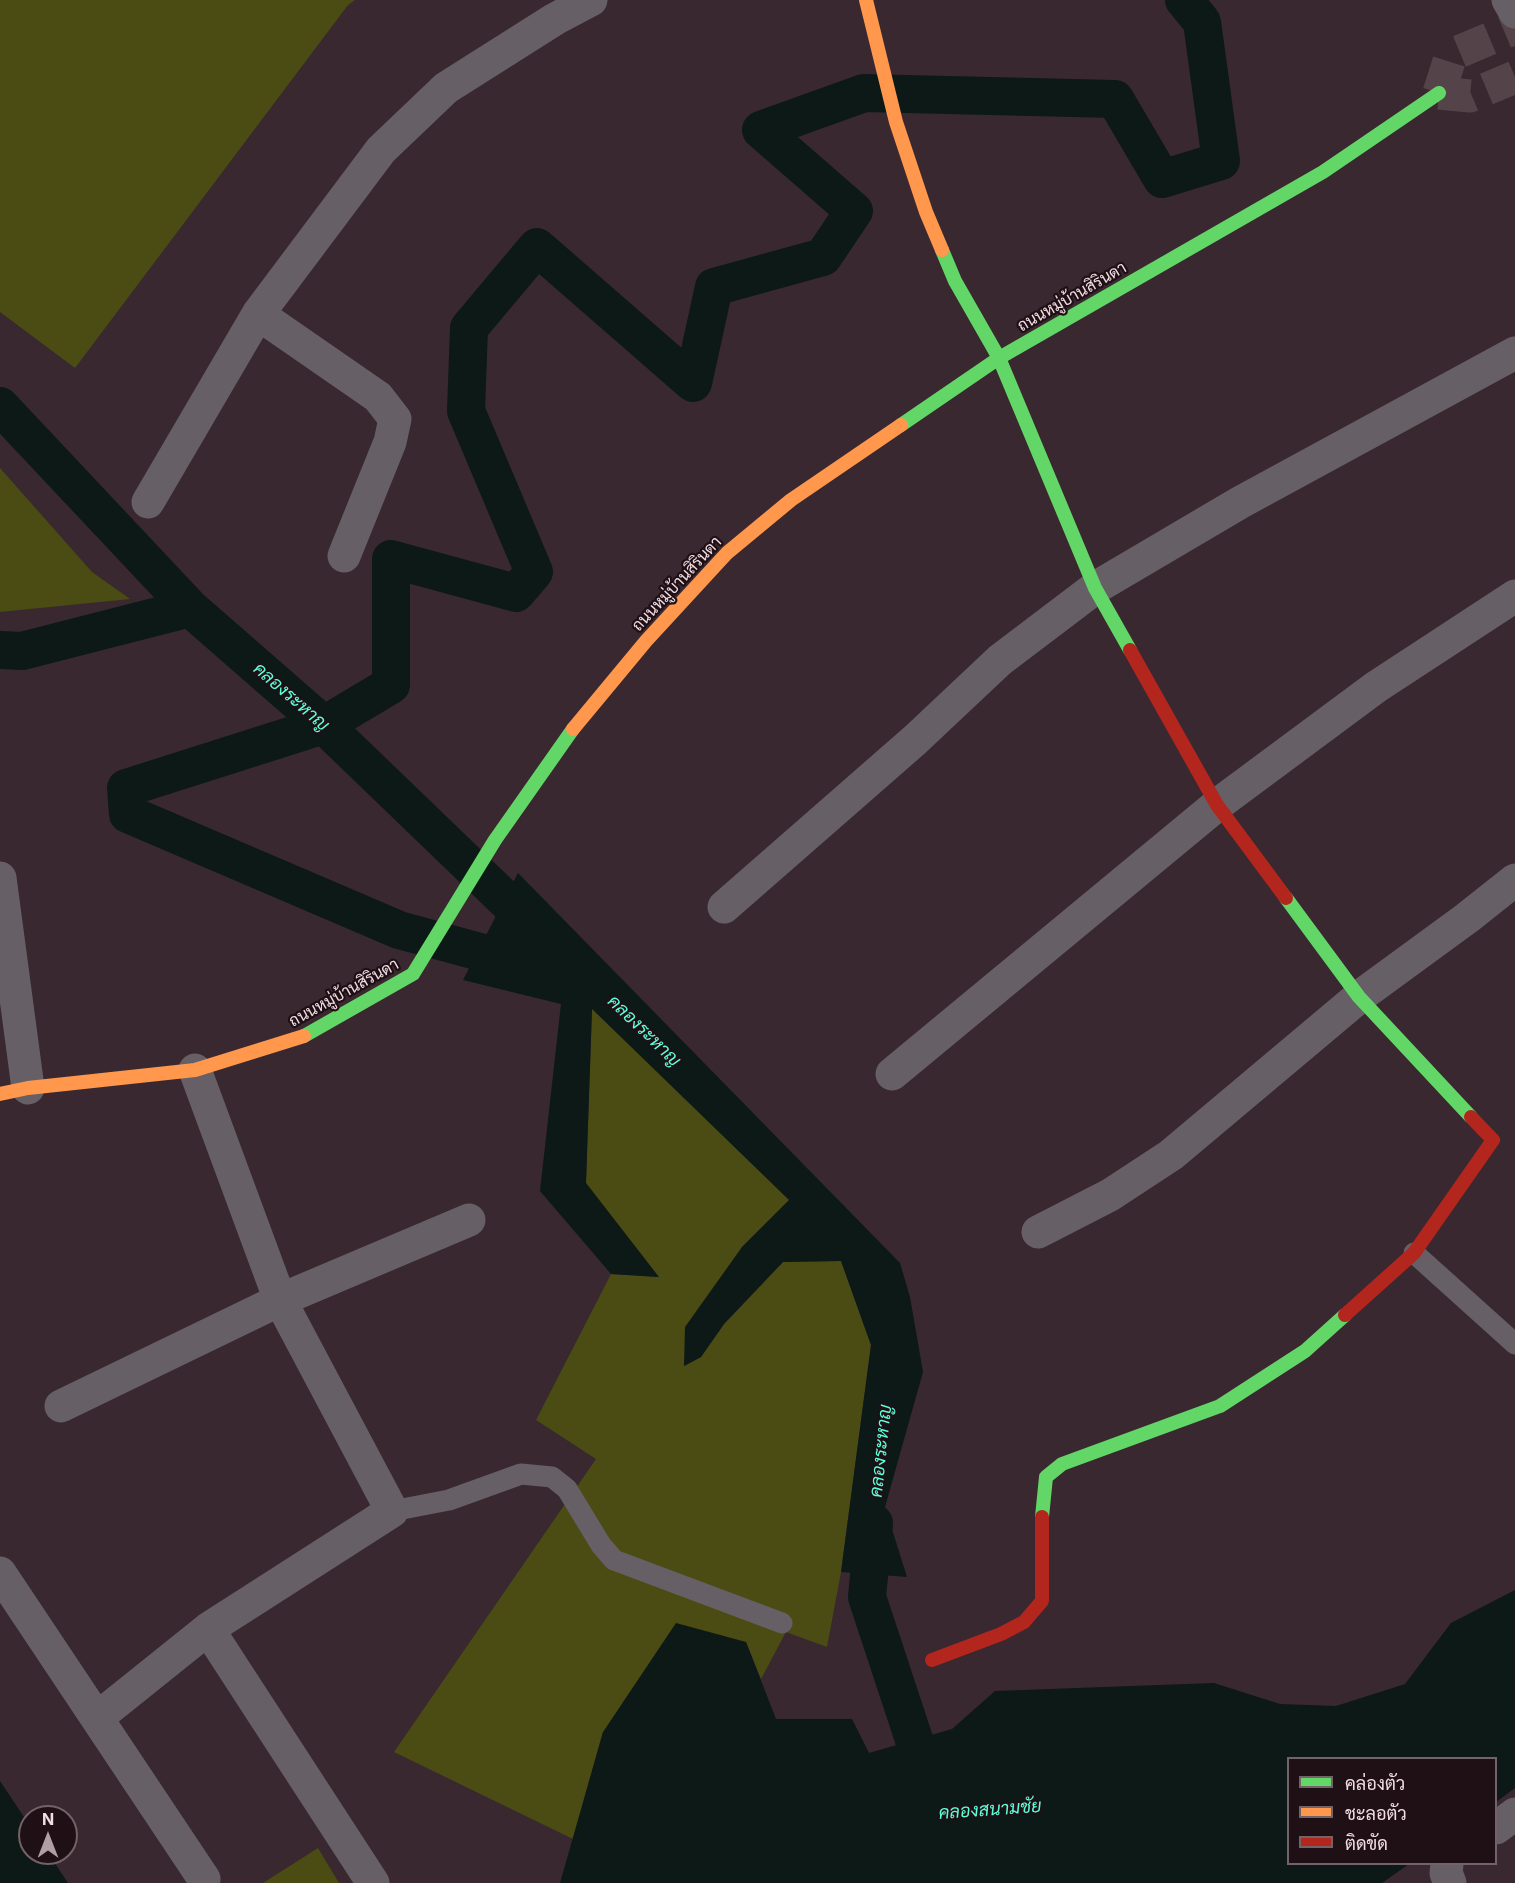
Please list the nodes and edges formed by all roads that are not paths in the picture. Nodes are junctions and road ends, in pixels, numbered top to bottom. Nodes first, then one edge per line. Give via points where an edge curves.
1 (591, 0) edge
2 (866, 0) edge
3 (1508, 0) edge
4 (1515, 12) edge
5 (1439, 93) dead end
6 (258, 314) junction
7 (1515, 353) edge
8 (999, 358) junction
9 (148, 502) dead end
10 (344, 556) dead end
11 (1095, 588) junction
12 (1515, 596) edge
13 (1217, 805) junction
14 (0, 878) edge
15 (1515, 880) edge
16 (724, 907) dead end
17 (1359, 997) junction
18 (195, 1070) junction
19 (892, 1074) dead end
20 (14, 1091) edge
21 (469, 1220) dead end
22 (1038, 1232) dead end
23 (1414, 1254) junction
24 (280, 1300) junction
25 (1515, 1344) edge
26 (61, 1406) dead end
27 (392, 1511) junction
28 (0, 1573) edge
29 (782, 1623) dead end
30 (208, 1629) junction
31 (932, 1660) dead end
32 (97, 1718) junction
33 (1515, 1814) edge
34 (1497, 1827) edge
35 (1447, 1865) edge
36 (204, 1879) dead end
37 (374, 1883) edge
38 (1450, 1883) edge

1 - 6 street via 446,88 381,150
2 - 8 street via 896,122 926,212 955,281
3 - 4 street
5 - 8 street, ถนนหมู่บ้านสิรินดา via 1323,172
6 - 9 street
6 - 10 street via 378,397 395,419 390,442
7 - 11 street via 1241,502
8 - 11 street
8 - 18 street, ถนนหมู่บ้านสิรินดา via 791,500 727,553 568,734 495,840 413,974 303,1037
11 - 13 street
11 - 16 street via 1000,660
12 - 13 street via 1376,687
13 - 17 street
13 - 19 street
14 - 20 street
15 - 17 street
17 - 22 street via 1171,1155 1110,1195
17 - 23 street via 1493,1140
18 - 20 street, ถนนหมู่บ้านสิรินดา
18 - 24 street
21 - 24 street
23 - 25 lane
23 - 31 street via 1305,1351 1220,1406 1062,1464 1046,1477 1042,1503 1042,1601 1024,1622
24 - 26 street
24 - 27 street
27 - 29 lane via 449,1500 521,1474 552,1477 567,1489 614,1560
27 - 30 street
28 - 32 street
30 - 32 street
30 - 37 street
32 - 36 street
33 - 34 street
35 - 38 street

